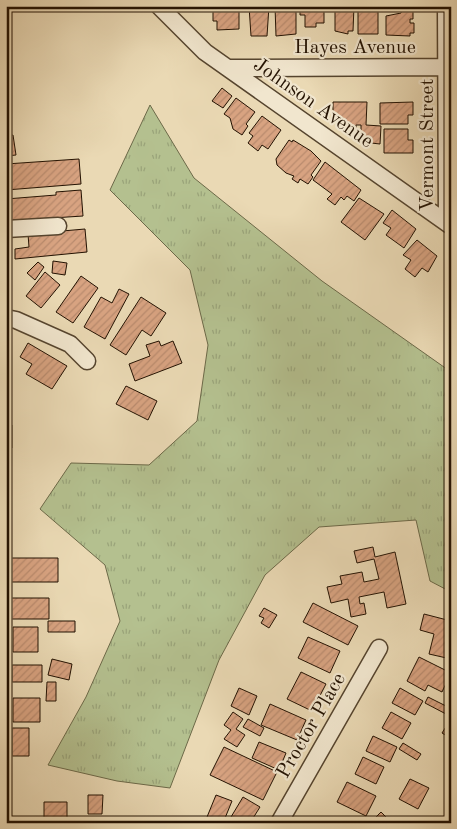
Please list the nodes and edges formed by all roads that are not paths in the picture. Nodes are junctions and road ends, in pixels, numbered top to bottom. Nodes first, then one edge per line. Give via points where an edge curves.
1 (159, 6) edge
2 (446, 6) edge
3 (449, 67) edge
4 (229, 68) junction
5 (449, 199) edge
6 (449, 224) edge
7 (58, 226) dead end
8 (6, 230) edge
9 (6, 318) edge
10 (87, 361) dead end
11 (379, 648) dead end
12 (279, 823) edge

1 - 4 street, Johnson Avenue via 205,52
2 - 3 street, Vermont Street
3 - 4 street, Hayes Avenue
3 - 5 street, Vermont Street
4 - 6 street, Johnson Avenue
5 - 6 street, Vermont Street
7 - 8 street
9 - 10 street via 70,344
11 - 12 street, Proctor Place

